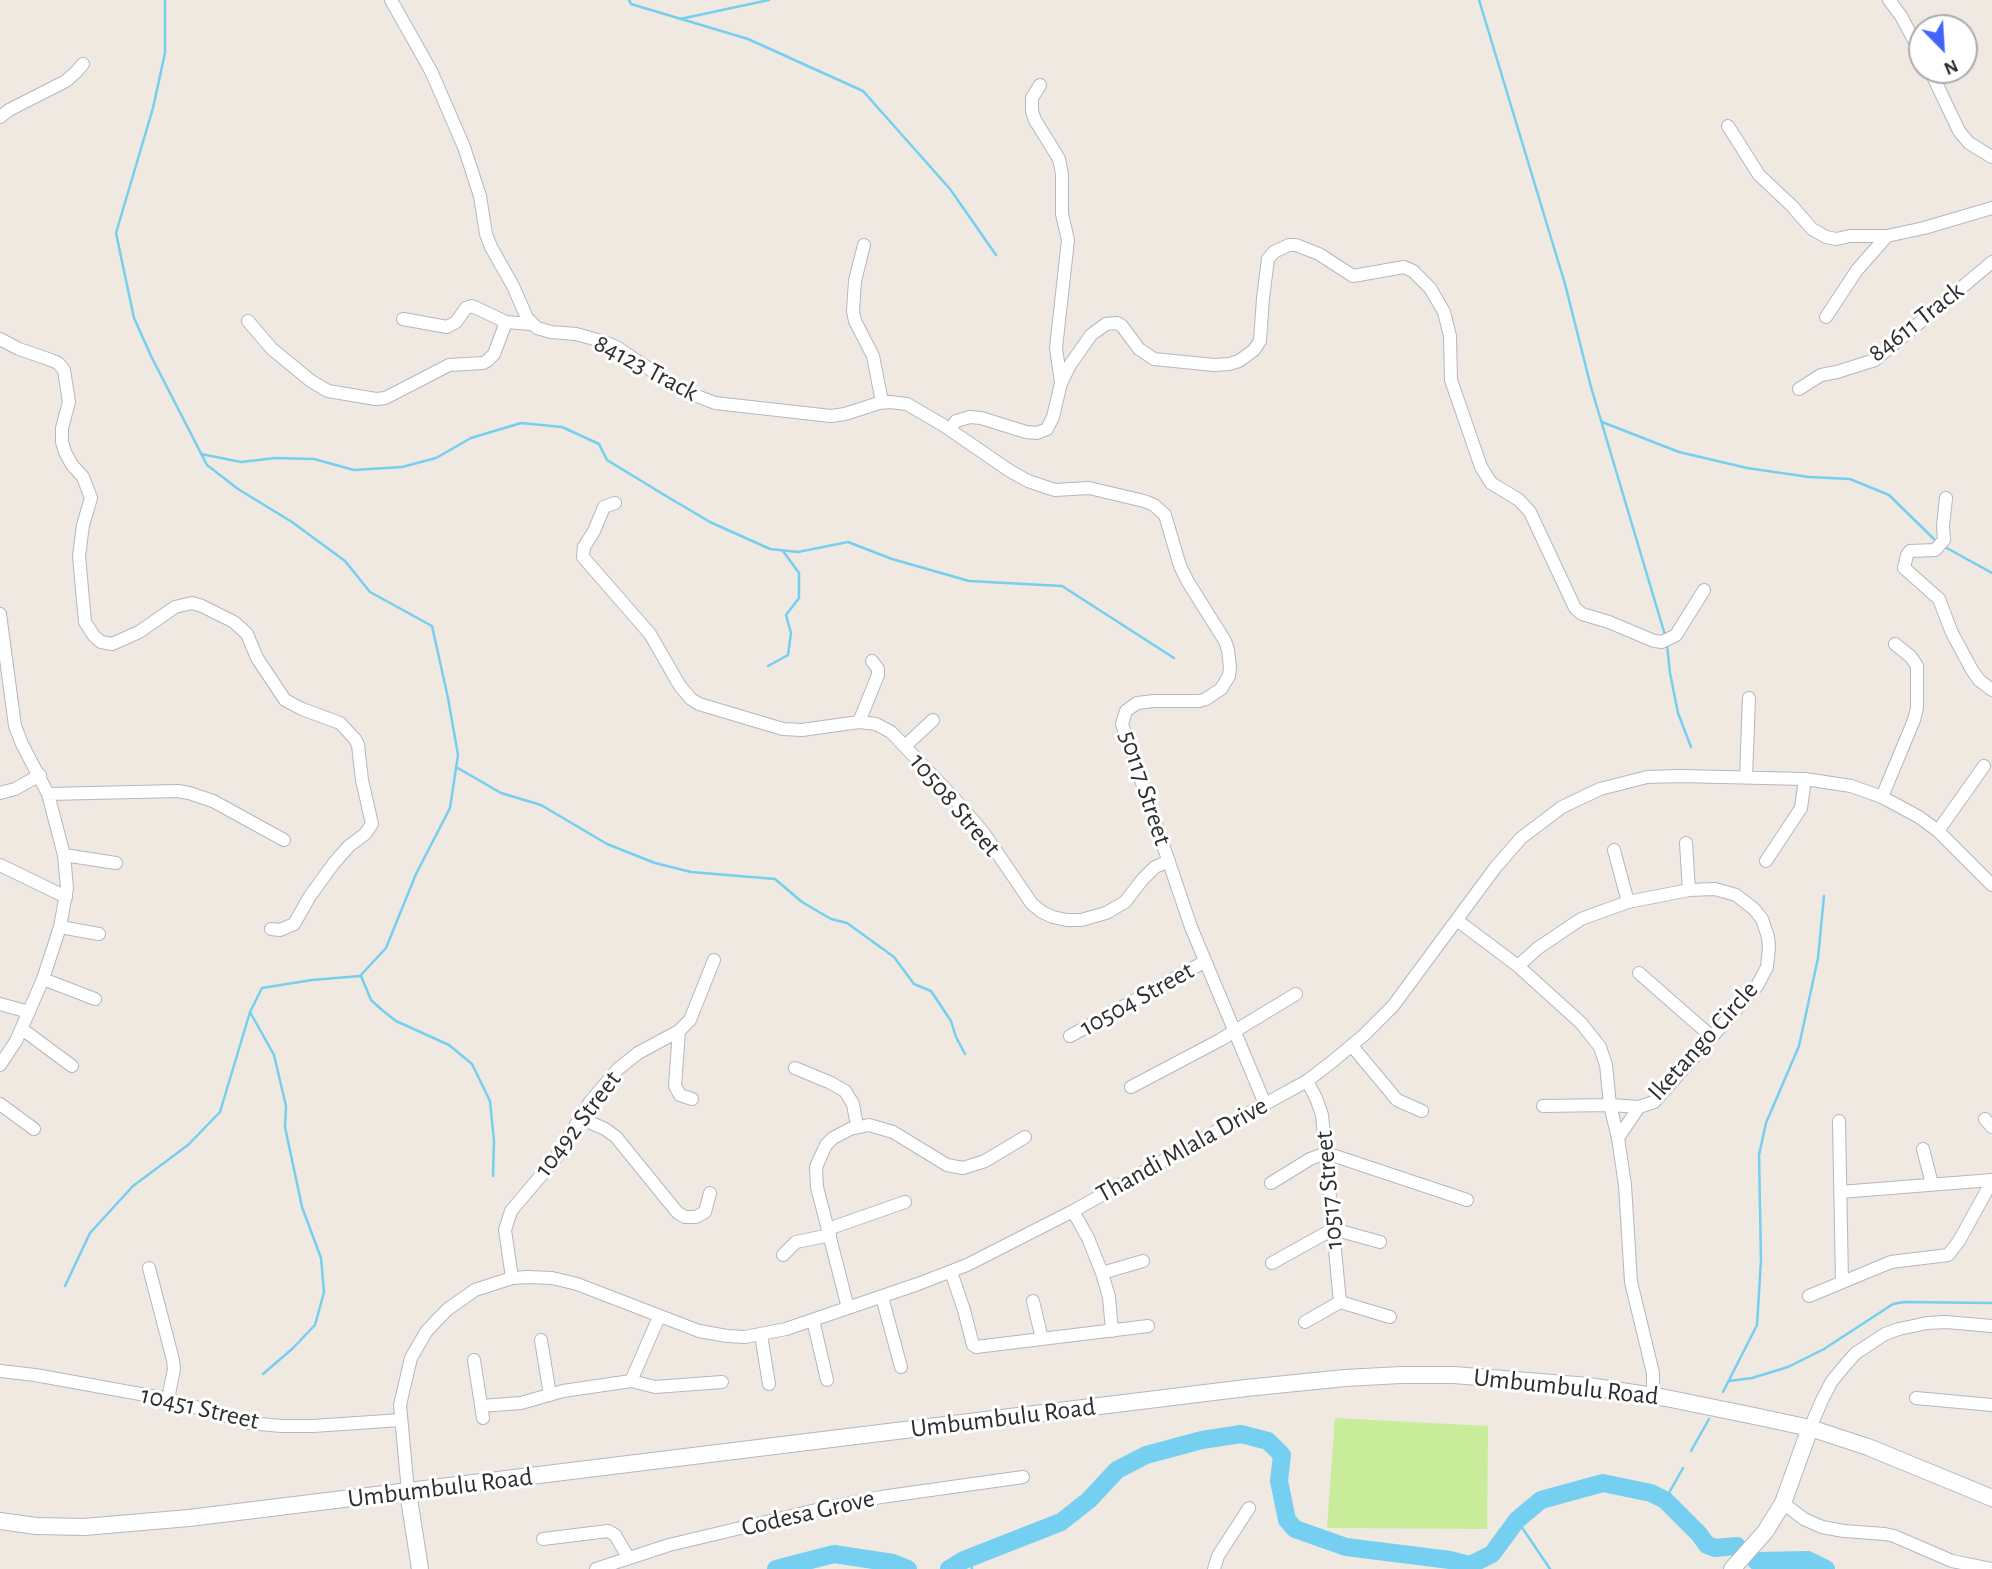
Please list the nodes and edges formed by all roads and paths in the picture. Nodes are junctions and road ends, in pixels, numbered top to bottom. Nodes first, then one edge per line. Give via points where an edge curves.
1 (391, 0) edge
2 (1889, 0) edge
3 (1908, 29) edge
4 (83, 64) dead end
5 (1937, 84) edge
6 (1040, 85) dead end
7 (0, 117) edge
8 (1728, 126) dead end
9 (1992, 157) edge
10 (1992, 208) edge
11 (1888, 236) junction
12 (864, 245) dead end
13 (1992, 262) edge
14 (1826, 317) dead end
15 (403, 319) dead end
16 (248, 321) dead end
17 (506, 322) junction
18 (531, 324) junction
19 (0, 339) edge
20 (1061, 383) junction
21 (1799, 389) dead end
22 (882, 402) junction
23 (950, 429) junction
24 (1946, 499) dead end
25 (615, 503) dead end
26 (1704, 590) dead end
27 (0, 614) edge
28 (1895, 644) dead end
29 (872, 661) dead end
30 (4, 663) edge
31 (1992, 690) edge
32 (1749, 698) dead end
33 (933, 720) dead end
34 (859, 722) junction
35 (905, 746) junction
36 (1984, 766) dead end
37 (40, 775) junction
38 (1746, 777) junction
39 (1805, 779) junction
40 (0, 793) edge
41 (48, 794) junction
42 (1882, 797) junction
43 (1938, 831) junction
44 (284, 840) dead end
45 (1686, 843) dead end
46 (1614, 850) dead end
47 (64, 855) junction
48 (1169, 861) junction
49 (1766, 861) dead end
50 (116, 863) dead end
51 (0, 865) edge
52 (1991, 880) edge
53 (1689, 890) junction
54 (66, 897) junction
55 (1628, 902) junction
56 (1458, 921) junction
57 (60, 927) junction
58 (271, 929) dead end
59 (100, 933) dead end
60 (715, 960) dead end
61 (1204, 962) junction
62 (1518, 966) junction
63 (1639, 973) dead end
64 (43, 979) junction
65 (1296, 995) dead end
66 (95, 999) dead end
67 (0, 1004) edge
68 (30, 1012) junction
69 (22, 1028) junction
70 (679, 1031) junction
71 (1234, 1032) junction
72 (1070, 1036) dead end
73 (1712, 1037) junction
74 (1352, 1046) junction
75 (0, 1065) edge
76 (72, 1066) dead end
77 (795, 1068) dead end
78 (1307, 1080) junction
79 (1131, 1087) dead end
80 (692, 1099) dead end
81 (0, 1104) edge
82 (1265, 1104) junction
83 (1610, 1105) junction
84 (1543, 1106) dead end
85 (1639, 1107) junction
86 (1422, 1111) dead end
87 (580, 1118) junction
88 (1839, 1121) dead end
89 (857, 1126) junction
90 (34, 1129) dead end
91 (1025, 1138) dead end
92 (1618, 1138) junction
93 (1923, 1149) dead end
94 (1326, 1153) junction
95 (1992, 1180) edge
96 (1271, 1183) dead end
97 (1932, 1184) junction
98 (1840, 1192) junction
99 (710, 1193) dead end
100 (1467, 1200) dead end
101 (905, 1202) dead end
102 (1073, 1211) junction
103 (1333, 1229) junction
104 (829, 1232) junction
105 (1380, 1242) dead end
106 (783, 1255) dead end
107 (1143, 1261) dead end
108 (1272, 1263) dead end
109 (149, 1268) dead end
110 (951, 1272) junction
111 (1102, 1273) junction
112 (512, 1278) junction
113 (1842, 1282) junction
114 (1809, 1296) dead end
115 (882, 1297) junction
116 (1033, 1301) dead end
117 (1340, 1302) junction
118 (848, 1308) junction
119 (659, 1317) junction
120 (1390, 1317) dead end
121 (813, 1320) junction
122 (1305, 1322) dead end
123 (1148, 1326) dead end
124 (1992, 1326) edge
125 (1112, 1331) junction
126 (761, 1335) junction
127 (1042, 1339) junction
128 (541, 1340) dead end
129 (474, 1360) dead end
130 (901, 1367) dead end
131 (0, 1371) edge
132 (827, 1380) dead end
133 (631, 1381) junction
134 (722, 1382) dead end
135 (769, 1384) dead end
136 (550, 1395) junction
137 (1653, 1396) junction
138 (1916, 1398) dead end
139 (168, 1399) junction
140 (1992, 1405) edge
141 (401, 1420) junction
142 (1810, 1429) junction
143 (1023, 1477) dead end
144 (408, 1492) junction
145 (1992, 1498) edge
146 (1783, 1503) junction
147 (1249, 1508) dead end
148 (0, 1521) edge
149 (543, 1539) dead end
150 (628, 1558) junction
151 (420, 1569) edge
152 (596, 1569) edge
153 (1214, 1569) edge
154 (1732, 1569) edge
155 (1991, 1569) edge

1 - 18 street via 431,71 474,174 491,247
2 - 3 street
4 - 7 street via 65,81
5 - 9 street via 1959,131
6 - 20 street via 1032,98 1032,111 1059,159 1068,240 1056,348
8 - 11 street via 1759,175 1818,233 1836,239
10 - 11 street
11 - 14 street via 1857,270
12 - 22 street via 853,311 873,356
13 - 21 street, 84611 Track via 1875,360 1821,375
15 - 17 street via 447,327 472,306
16 - 17 street via 272,349 311,381 328,391 376,400 449,365 487,362
17 - 18 street, 84123 Track
18 - 22 street, 84123 Track via 605,342 679,389 715,403 831,416
19 - 58 street via 58,363 64,370 69,402 62,442 91,498 79,556 85,622 93,636 101,642 119,642 175,607 192,603 234,622 247,634 285,701 340,723 355,738 372,824 334,863 294,924
20 - 23 street via 1051,424 1042,432 970,417 956,421
20 - 26 street via 1082,345 1099,328 1113,322 1154,359 1214,365 1247,357 1260,341 1268,259 1289,244 1319,254 1353,276 1408,268 1430,288 1444,312 1450,336 1451,380 1481,467 1491,483 1520,500 1530,512 1575,608 1662,642 1676,635
22 - 23 street via 906,404
23 - 48 street, 50117 Street via 1028,481 1055,490 1089,488 1144,501 1160,509 1168,523 1188,582 1225,641 1230,667 1215,694 1199,701 1137,703 1126,711 1124,730
24 - 31 street via 1944,540 1935,550 1910,551 1904,568 1939,599 1972,670
25 - 34 street, 10508 Street via 604,507 583,557 650,634 691,699 783,729
27 - 30 street
28 - 42 street via 1917,666 1917,708
29 - 34 street via 878,675
30 - 37 street via 15,726
32 - 38 street
33 - 35 street
34 - 35 street, 10508 Street via 883,727
35 - 48 street, 10508 Street via 983,832 1032,904 1053,917 1081,920 1106,913 1125,902 1155,867
36 - 43 street
37 - 40 street
37 - 41 street
38 - 39 street, Thandi Mlala Drive
38 - 56 street, Thandi Mlala Drive via 1647,777 1583,796 1521,838
39 - 42 street, Thandi Mlala Drive via 1851,786
39 - 49 street via 1801,808
41 - 44 street via 189,793 214,801
41 - 47 street
42 - 43 street, Thandi Mlala Drive
43 - 52 street, Thandi Mlala Drive
45 - 53 street
46 - 55 street
47 - 50 street
47 - 54 street
48 - 61 street
51 - 54 street
53 - 55 street, Iketango Circle
53 - 73 street, Iketango Circle via 1727,890 1736,895 1762,919 1768,937 1769,957 1763,976
54 - 57 street
55 - 62 street, Iketango Circle via 1568,926
56 - 62 street, Iketango Circle
56 - 74 street, Thandi Mlala Drive via 1393,1006
57 - 59 street
57 - 64 street
60 - 70 street, 10492 Street via 695,1012
61 - 71 street
61 - 72 street, 10504 Street
62 - 83 street, Iketango Circle via 1595,1039 1606,1065
63 - 73 street
64 - 66 street
64 - 68 street
65 - 71 street
67 - 68 street
68 - 69 street
69 - 75 street
69 - 76 street
70 - 80 street via 675,1086 681,1095
70 - 87 street, 10492 Street via 628,1060
71 - 79 street
71 - 82 street
73 - 85 street, Iketango Circle via 1654,1102
74 - 78 street, Thandi Mlala Drive
74 - 86 street via 1397,1100
77 - 89 street via 845,1091
78 - 82 street, Thandi Mlala Drive
78 - 94 street, 10517 Street via 1322,1115
81 - 90 street
82 - 102 street, Thandi Mlala Drive
83 - 84 street
83 - 85 street, Iketango Circle
83 - 92 street
85 - 92 street
87 - 99 street via 616,1137 678,1213 696,1217 705,1212
87 - 112 street, 10492 Street via 555,1159 511,1211 506,1241
88 - 98 street
89 - 91 street via 893,1132 957,1168 985,1161
89 - 104 street via 833,1138 818,1160 817,1187
92 - 137 street via 1629,1270 1653,1373
93 - 97 street
94 - 96 street
94 - 100 street
94 - 103 street, 10517 Street
95 - 97 street
95 - 113 street via 1948,1255 1891,1262
97 - 98 street
98 - 113 street
101 - 104 street
102 - 110 street, Thandi Mlala Drive
102 - 111 street
103 - 105 street
103 - 108 street
103 - 117 street, 10517 Street
104 - 106 street via 799,1241
104 - 118 street
107 - 111 street
109 - 139 street via 173,1360
110 - 115 street, Thandi Mlala Drive
110 - 127 street via 974,1346
111 - 125 street
112 - 119 street, Thandi Mlala Drive via 565,1280
112 - 141 street, Thandi Mlala Drive via 463,1298 426,1332 407,1370
113 - 114 street
115 - 118 street, Thandi Mlala Drive
115 - 130 street
116 - 127 street
117 - 120 street
117 - 122 street
118 - 121 street, Thandi Mlala Drive
119 - 126 street, Thandi Mlala Drive via 712,1334
119 - 133 street
121 - 126 street, Thandi Mlala Drive
121 - 132 street
123 - 125 street
124 - 142 street via 1927,1323 1885,1334 1856,1353 1832,1381
125 - 127 street
126 - 135 street
128 - 136 street
129 - 136 street via 482,1412
131 - 139 street, 10451 Street
133 - 134 street via 655,1387
133 - 136 street
137 - 142 main road, Umbumbulu Road
137 - 144 main road, Umbumbulu Road via 1454,1375 1345,1378
138 - 140 street
139 - 141 street, 10451 Street via 271,1425
141 - 144 street, Thandi Mlala Drive
142 - 145 main road, Umbumbulu Road via 1868,1447
142 - 146 main road
143 - 150 street, Codesa Grove via 868,1499
144 - 148 main road, Umbumbulu Road via 122,1525 60,1527
144 - 151 main road
146 - 154 main road
146 - 155 street via 1822,1527 1894,1536 1952,1561
147 - 153 street
149 - 150 street via 608,1531
150 - 152 street, Codesa Grove

